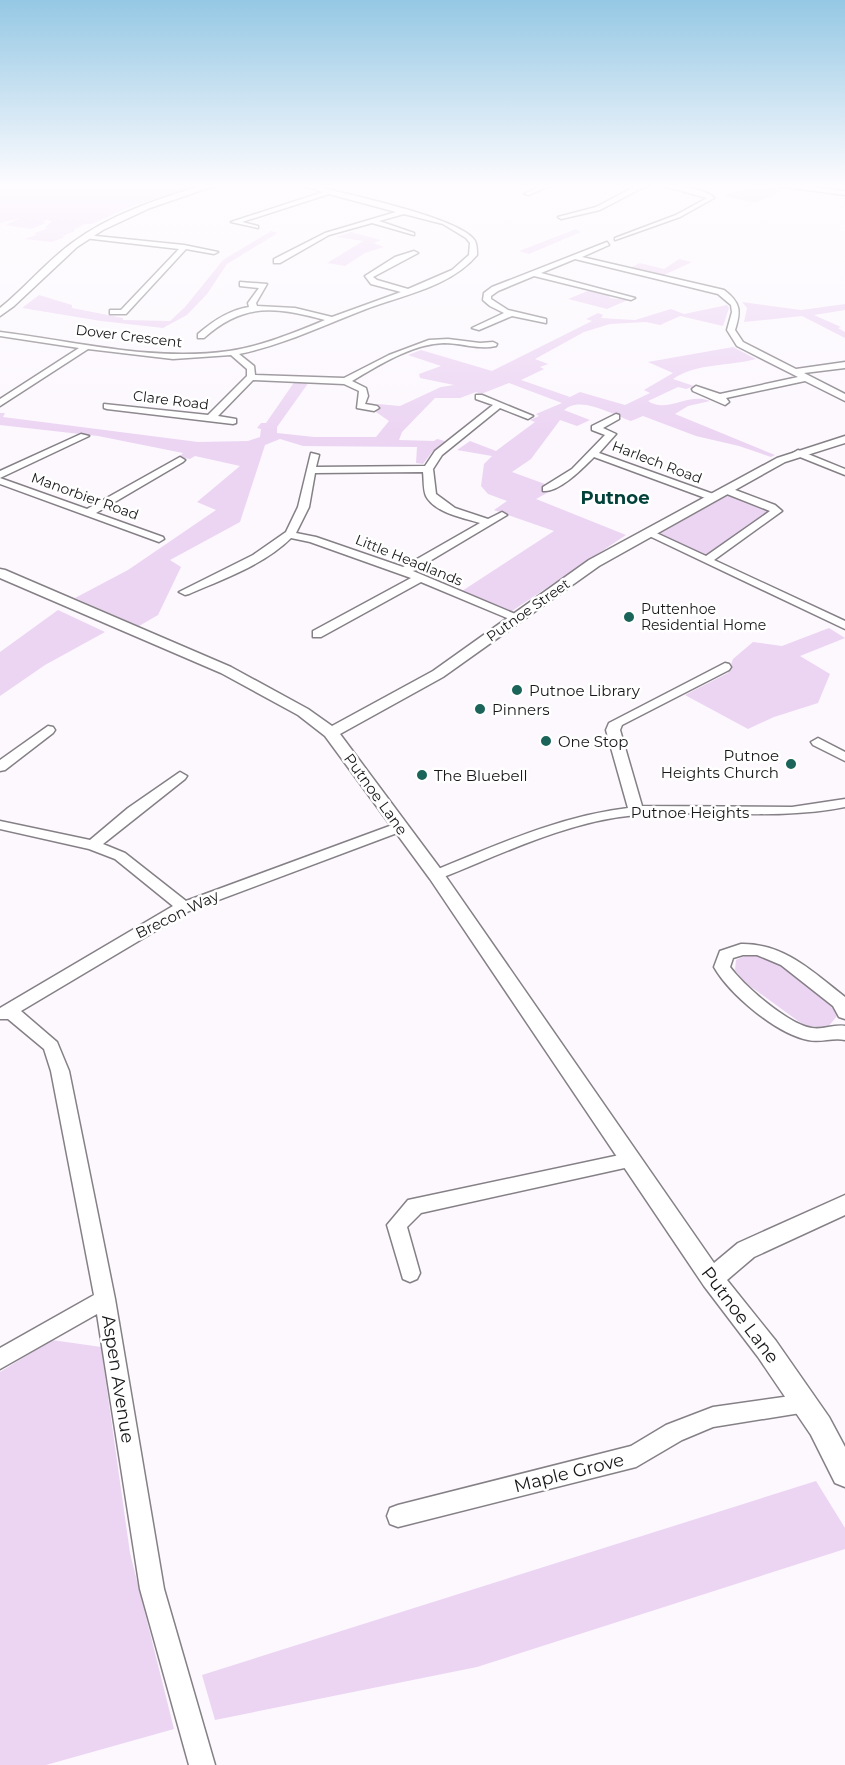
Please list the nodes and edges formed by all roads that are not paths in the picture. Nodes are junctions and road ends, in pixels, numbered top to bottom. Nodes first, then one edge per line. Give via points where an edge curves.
1 (53, 267) edge
2 (165, 267) edge
3 (384, 267) edge
4 (460, 267) edge
5 (551, 267) edge
6 (619, 267) edge
7 (535, 274) junction
8 (243, 284) dead end
9 (407, 291) junction
10 (631, 298) dead end
11 (253, 307) junction
12 (113, 312) dead end
13 (0, 313) edge
14 (512, 313) junction
15 (330, 319) junction
16 (543, 321) dead end
17 (476, 328) dead end
18 (0, 334) edge
19 (201, 336) dead end
20 (88, 346) junction
21 (487, 347) dead end
22 (232, 352) junction
23 (845, 365) edge
24 (796, 372) junction
25 (251, 377) junction
26 (806, 378) junction
27 (346, 381) junction
28 (696, 390) dead end
29 (479, 397) dead end
30 (845, 398) edge
31 (0, 403) edge
32 (500, 405) junction
33 (107, 406) dead end
34 (374, 408) dead end
35 (528, 416) dead end
36 (616, 417) dead end
37 (211, 418) junction
38 (233, 421) dead end
39 (84, 436) dead end
40 (845, 439) edge
41 (798, 453) junction
42 (592, 454) junction
43 (314, 455) dead end
44 (180, 460) dead end
45 (428, 469) junction
46 (311, 470) junction
47 (3, 471) edge
48 (845, 472) edge
49 (0, 482) edge
50 (547, 489) dead end
51 (726, 490) junction
52 (712, 498) junction
53 (88, 513) junction
54 (502, 515) dead end
55 (488, 522) junction
56 (648, 533) junction
57 (290, 535) junction
58 (159, 539) dead end
59 (707, 560) junction
60 (404, 571) junction
61 (0, 573) edge
62 (420, 578) junction
63 (185, 592) dead end
64 (516, 618) junction
65 (845, 625) edge
66 (317, 634) dead end
67 (725, 667) dead end
68 (48, 730) dead end
69 (331, 733) junction
70 (818, 742) dead end
71 (845, 757) edge
72 (0, 767) edge
73 (180, 777) dead end
74 (845, 803) edge
75 (636, 810) junction
76 (0, 825) edge
77 (400, 827) junction
78 (93, 845) junction
79 (436, 874) junction
80 (184, 907) junction
81 (845, 1012) edge
82 (4, 1013) edge
83 (844, 1027) edge
84 (629, 1160) junction
85 (845, 1204) edge
86 (410, 1273) dead end
87 (712, 1279) junction
88 (105, 1299) junction
89 (0, 1359) edge
90 (805, 1404) junction
91 (845, 1474) edge
92 (398, 1516) dead end
93 (202, 1765) edge

1 - 13 street
2 - 12 street via 123,312
3 - 9 street via 369,276 374,282
4 - 9 street, Dover Crescent
5 - 7 street
6 - 24 street via 722,292 738,309 731,330 736,341
7 - 10 street
7 - 14 street via 487,295 492,305
8 - 11 street via 264,286
9 - 15 street, Dover Crescent
11 - 15 street via 290,309
11 - 19 street via 238,311
14 - 16 street
14 - 17 street
15 - 22 street, Dover Crescent via 266,344
18 - 20 street, Dover Crescent
20 - 22 street, Dover Crescent via 164,357
20 - 31 street
21 - 27 street via 452,341 432,343
22 - 25 street via 251,368
23 - 24 street
24 - 26 street
25 - 27 street
25 - 37 street
26 - 28 street via 722,400
26 - 30 street
27 - 34 street via 363,390 358,408
29 - 32 street
32 - 35 street
32 - 45 street via 447,445
33 - 37 street, Clare Road
36 - 42 street, Harlech Road via 595,428 611,434
37 - 38 street, Clare Road
39 - 47 street
40 - 41 street, Putnoe Street
41 - 48 street
41 - 51 street, Putnoe Street
42 - 50 street, Harlech Road
42 - 52 street, Harlech Road
43 - 46 street
44 - 53 street
45 - 46 street
45 - 55 street via 431,495 438,503
46 - 57 street via 303,510
49 - 53 street, Manorbier Road
51 - 52 street, Putnoe Street
51 - 59 street via 777,512
52 - 56 street, Putnoe Street
53 - 58 street, Manorbier Road
54 - 55 street
55 - 60 street
56 - 59 street
56 - 64 street, Putnoe Street via 594,564
57 - 60 street, Little Headlands
57 - 63 street
59 - 65 street
60 - 62 street, Little Headlands
61 - 69 street, Putnoe Lane via 226,670 303,712
62 - 64 street, Little Headlands
62 - 66 street
64 - 69 street, Putnoe Street via 438,674
67 - 75 street via 616,723 613,730
68 - 72 street
69 - 77 street, Putnoe Lane
70 - 71 street
73 - 78 street
74 - 75 street, Putnoe Heights via 764,812
75 - 79 street, Putnoe Heights via 590,819
76 - 78 street
77 - 79 street, Putnoe Lane
77 - 80 street, Brecon Way
78 - 80 street via 120,856
79 - 84 street, Putnoe Lane
80 - 82 street, Brecon Way
81 - 83 street via 840,1002 774,953 754,948 737,949 726,955 722,967 735,985 789,1025 806,1034
82 - 88 street, Aspen Avenue via 51,1046 60,1071
84 - 86 street via 415,1206 397,1225
84 - 87 street, Putnoe Lane
85 - 87 street via 746,1250
87 - 90 street, Putnoe Lane
88 - 89 street
88 - 93 street, Aspen Avenue via 152,1589
90 - 91 street, Putnoe Lane
90 - 92 street, Maple Grove via 713,1417 675,1432 636,1456

